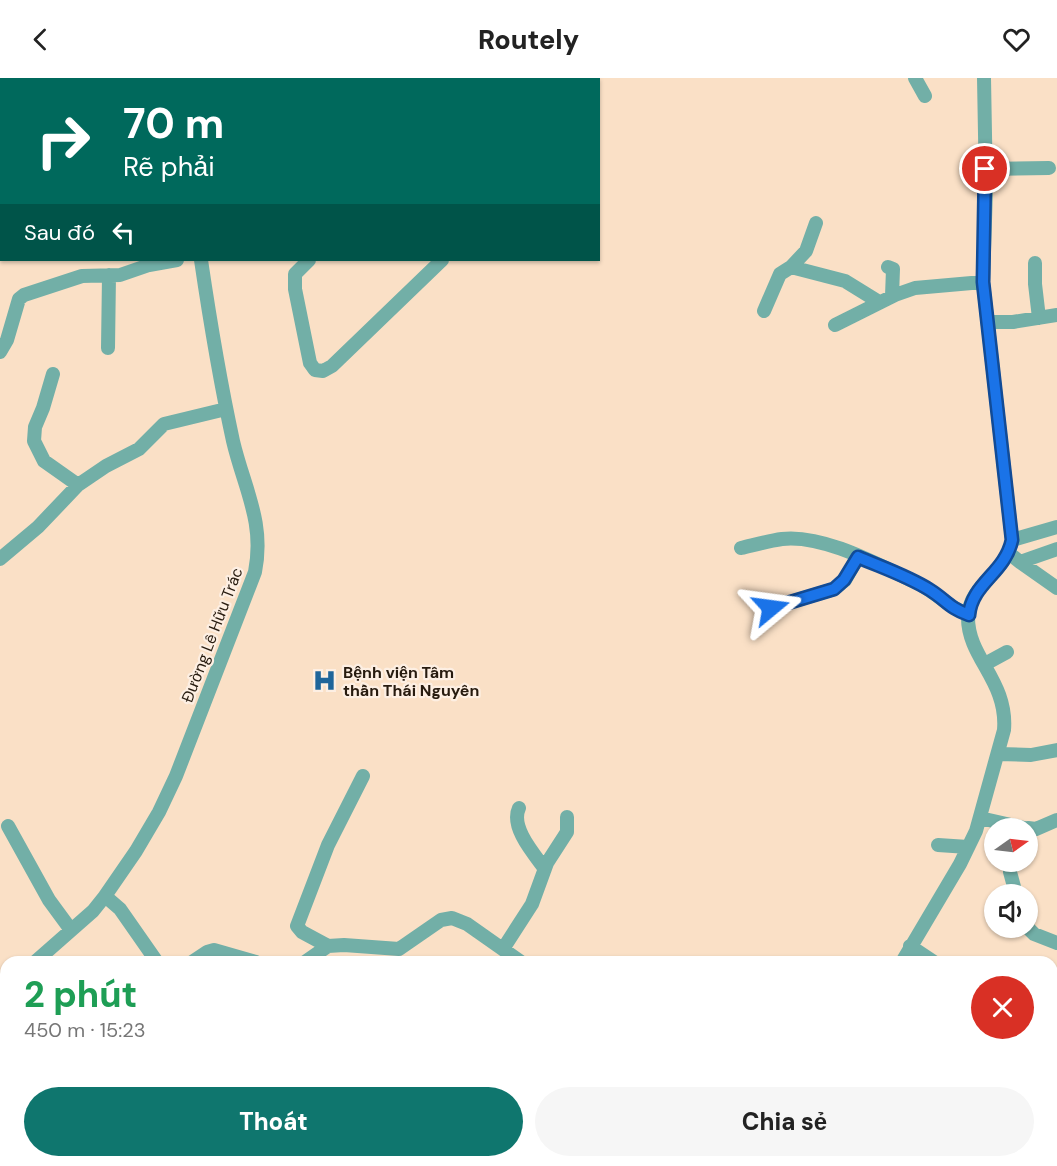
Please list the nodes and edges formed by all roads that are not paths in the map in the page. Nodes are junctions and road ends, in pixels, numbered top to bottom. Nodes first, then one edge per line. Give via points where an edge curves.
1 (915, 78) edge
2 (984, 78) edge
3 (925, 96) dead end
4 (1049, 168) dead end
5 (985, 169) junction
6 (816, 223) dead end
7 (171, 261) edge
8 (201, 261) edge
9 (308, 261) edge
10 (441, 261) edge
11 (1035, 263) dead end
12 (791, 267) junction
13 (888, 267) dead end
14 (109, 275) junction
15 (983, 282) junction
16 (892, 296) junction
17 (879, 302) junction
18 (764, 310) dead end
19 (1057, 315) edge
20 (1040, 318) junction
21 (988, 322) junction
22 (835, 325) dead end
23 (108, 348) dead end
24 (0, 352) edge
25 (52, 374) dead end
26 (226, 409) junction
27 (78, 485) junction
28 (1057, 527) edge
29 (741, 548) dead end
30 (1057, 549) edge
31 (1014, 552) junction
32 (858, 557) junction
33 (0, 559) edge
34 (1057, 588) edge
35 (771, 608) dead end
36 (969, 615) junction
37 (1007, 652) dead end
38 (985, 664) junction
39 (1057, 750) edge
40 (998, 754) junction
41 (363, 776) dead end
42 (519, 808) dead end
43 (567, 818) dead end
44 (980, 818) junction
45 (984, 819) edge
46 (1057, 820) edge
47 (8, 826) dead end
48 (1038, 828) edge
49 (938, 845) dead end
50 (968, 847) junction
51 (544, 869) junction
52 (1010, 872) dead end
53 (1013, 884) edge
54 (105, 896) junction
55 (71, 930) junction
56 (1038, 936) edge
57 (1057, 943) edge
58 (328, 946) junction
59 (910, 946) junction
60 (503, 949) junction
61 (42, 956) edge
62 (153, 956) edge
63 (201, 956) edge
64 (233, 956) edge
65 (314, 956) edge
66 (513, 956) edge
67 (905, 956) edge
68 (925, 956) edge

1 - 3 street
2 - 5 street
4 - 5 street
5 - 15 street
6 - 12 street via 806,250
7 - 14 street
8 - 26 street, Đường Lê Hữu Trác
9 - 10 street via 296,274 295,289 310,363 315,370 323,371
11 - 20 street
12 - 17 street via 845,281
12 - 18 street via 780,274
13 - 16 street via 892,269
14 - 23 street
14 - 24 street via 82,276 24,295 19,299
15 - 16 street via 925,286
15 - 21 street
16 - 17 street
17 - 22 street
19 - 20 street
20 - 21 street
21 - 31 street
25 - 27 street via 44,408 34,427 34,441 44,461
26 - 27 street via 164,424 139,449
26 - 54 street, Đường Lê Hữu Trác via 258,527 255,572 176,777 136,851
27 - 33 street
28 - 31 street
29 - 32 street via 783,539 806,540
30 - 31 street
31 - 34 street
31 - 36 street via 974,595
32 - 35 street via 834,589
32 - 36 street via 921,585 947,605
36 - 38 street via 970,633
37 - 38 street
38 - 40 street via 1005,718
39 - 40 street via 1031,755
40 - 44 street
41 - 58 street via 328,845 297,926
42 - 51 street via 518,824
43 - 51 street via 567,832
44 - 45 street
44 - 50 street
46 - 48 street
47 - 55 street via 49,900
49 - 50 street
50 - 59 street
51 - 60 street via 532,904
52 - 53 street
54 - 55 street, Đường Lê Hữu Trác
54 - 62 street via 120,909
55 - 61 street, Đường Lê Hữu Trác
56 - 57 street
58 - 60 street via 399,949 441,920 452,918
58 - 65 street
59 - 67 street
59 - 68 street
60 - 66 street
63 - 64 street via 210,950

